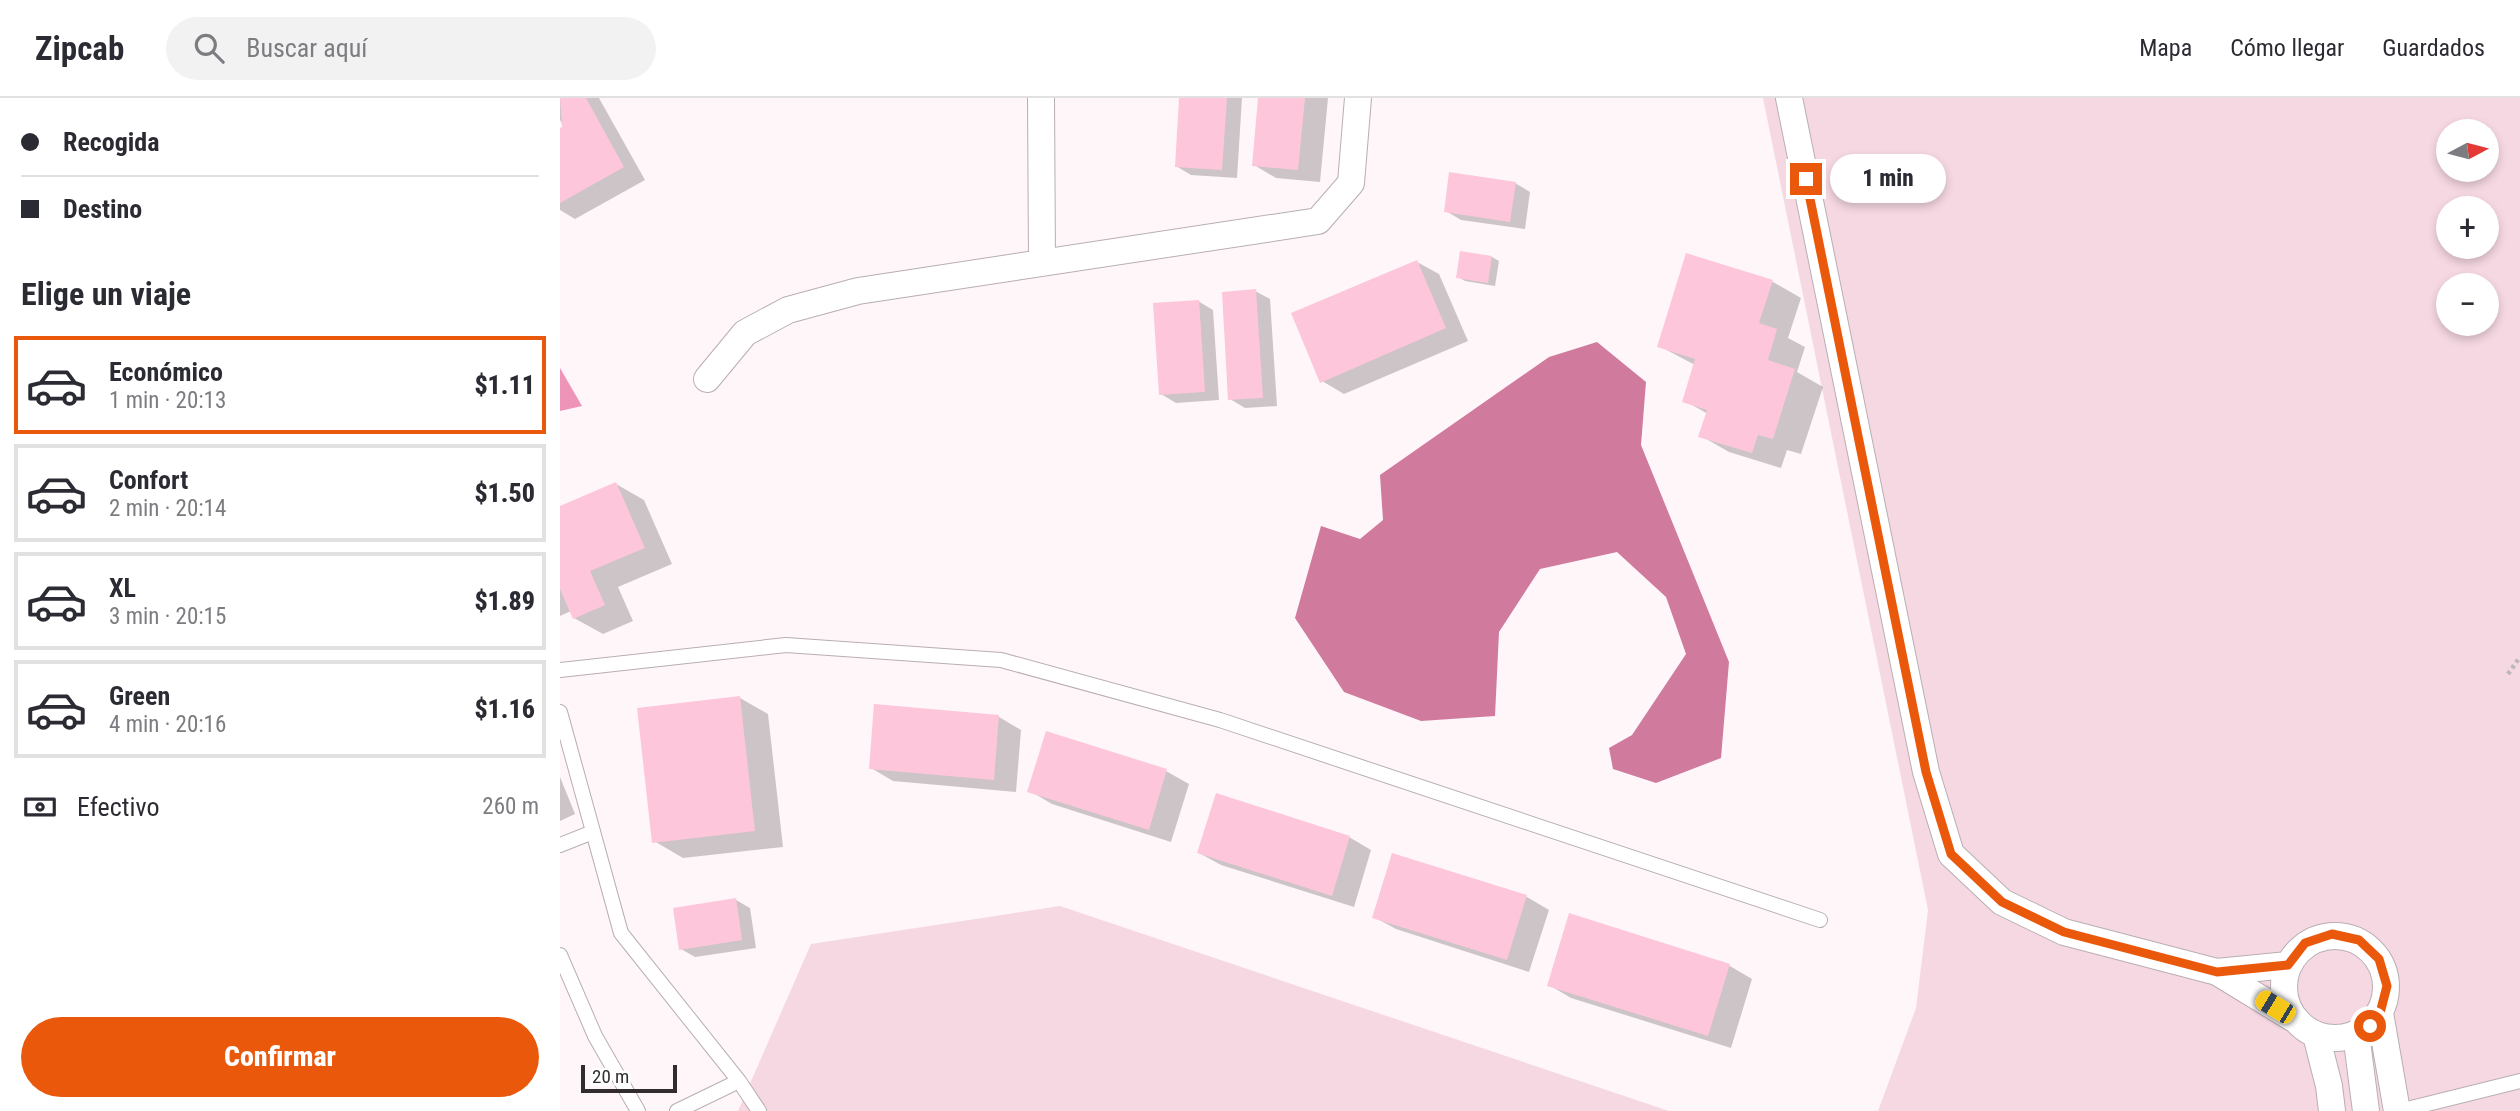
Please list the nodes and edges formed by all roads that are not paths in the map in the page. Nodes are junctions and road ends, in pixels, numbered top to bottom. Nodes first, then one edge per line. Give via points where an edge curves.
1 (1041, 98) edge
2 (1358, 98) edge
3 (1789, 98) edge
4 (1042, 262) junction
5 (707, 379) dead end
6 (560, 670) edge
7 (560, 712) edge
8 (593, 832) junction
9 (560, 845) edge
10 (1821, 920) dead end
11 (560, 955) edge
12 (2288, 965) junction
13 (2217, 972) junction
14 (2380, 1013) junction
15 (2294, 1019) junction
16 (2356, 1034) junction
17 (2316, 1035) junction
18 (739, 1081) junction
19 (2520, 1081) edge
20 (638, 1111) edge
21 (677, 1111) edge
22 (759, 1111) edge
23 (2332, 1111) edge
24 (2366, 1111) edge
25 (2398, 1111) edge

1 - 4 street
2 - 4 street via 1352,183 1318,221
3 - 13 street via 1926,772 1951,854 2002,902 2064,932
4 - 5 street via 858,291 788,310 745,333
6 - 10 lane via 786,645 1001,660 1220,720
7 - 8 lane
8 - 9 lane
8 - 18 lane via 621,933
11 - 20 lane via 595,1036
12 - 13 street
12 - 14 street via 2305,943 2332,934 2359,940 2379,959 2387,986
12 - 15 street via 2283,992
13 - 15 street
14 - 16 street
14 - 25 street
15 - 17 street
16 - 17 street via 2336,1039
16 - 24 street
17 - 23 street
18 - 21 lane
18 - 22 lane
19 - 25 lane

